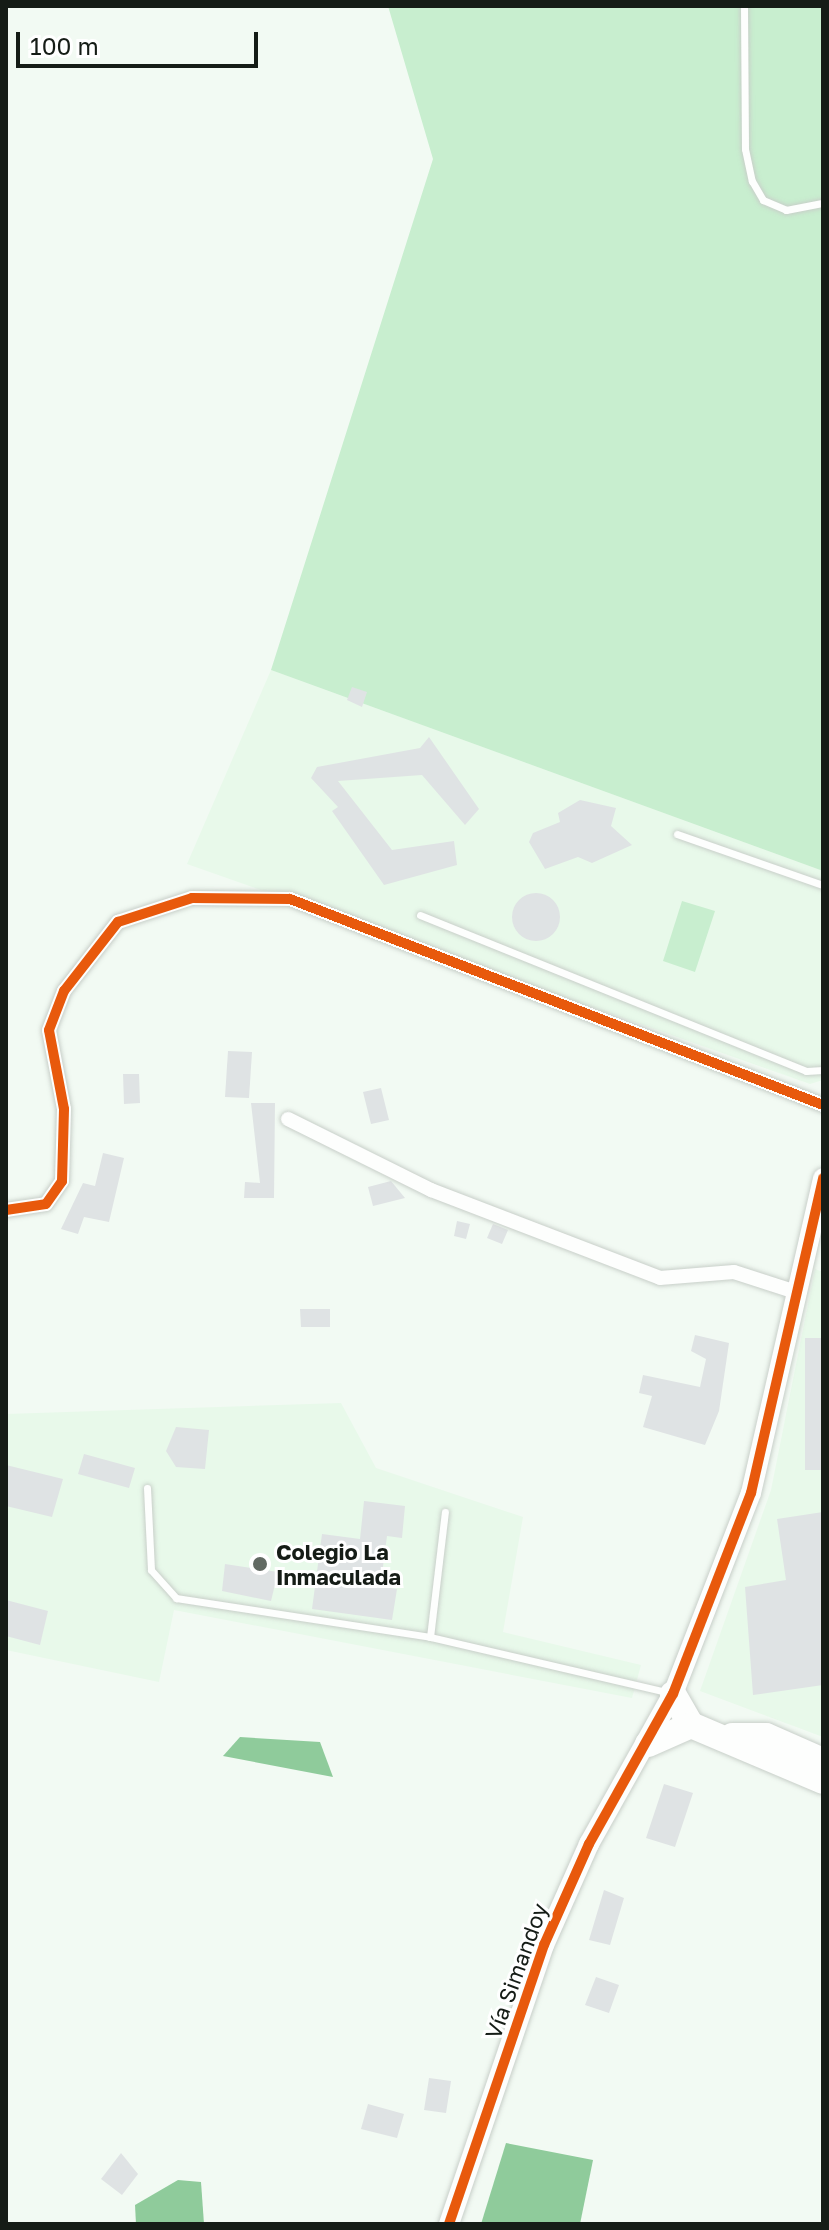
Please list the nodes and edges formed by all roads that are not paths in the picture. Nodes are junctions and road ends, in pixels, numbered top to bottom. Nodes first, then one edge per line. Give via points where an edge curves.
1 (744, 6) edge
2 (823, 203) edge
3 (677, 834) dead end
4 (823, 885) edge
5 (420, 915) dead end
6 (823, 1070) edge
7 (823, 1105) edge
8 (288, 1119) dead end
9 (823, 1178) edge
10 (6, 1210) edge
11 (796, 1292) junction
12 (147, 1488) dead end
13 (445, 1512) dead end
14 (430, 1637) junction
15 (673, 1694) junction
16 (691, 1725) junction
17 (728, 1736) junction
18 (648, 1744) junction
19 (823, 1761) edge
20 (823, 1781) edge
21 (449, 2224) edge

1 - 2 lane via 745,149 752,181 763,200 786,210
3 - 4 lane
5 - 6 lane via 806,1071
7 - 10 street via 290,899 192,898 118,922 64,991 49,1030 64,1109 62,1181 46,1204
8 - 11 street via 431,1190 660,1278 734,1272
9 - 11 street, Vía Simandoy
11 - 15 street, Vía Simandoy via 751,1493
12 - 14 lane via 151,1570 176,1598
13 - 14 lane
14 - 15 lane
15 - 16 highway
15 - 18 street, Vía Simandoy
16 - 17 highway
16 - 18 highway
17 - 19 highway via 766,1736
17 - 20 highway
18 - 21 street, Vía Simandoy via 589,1844 544,1945

